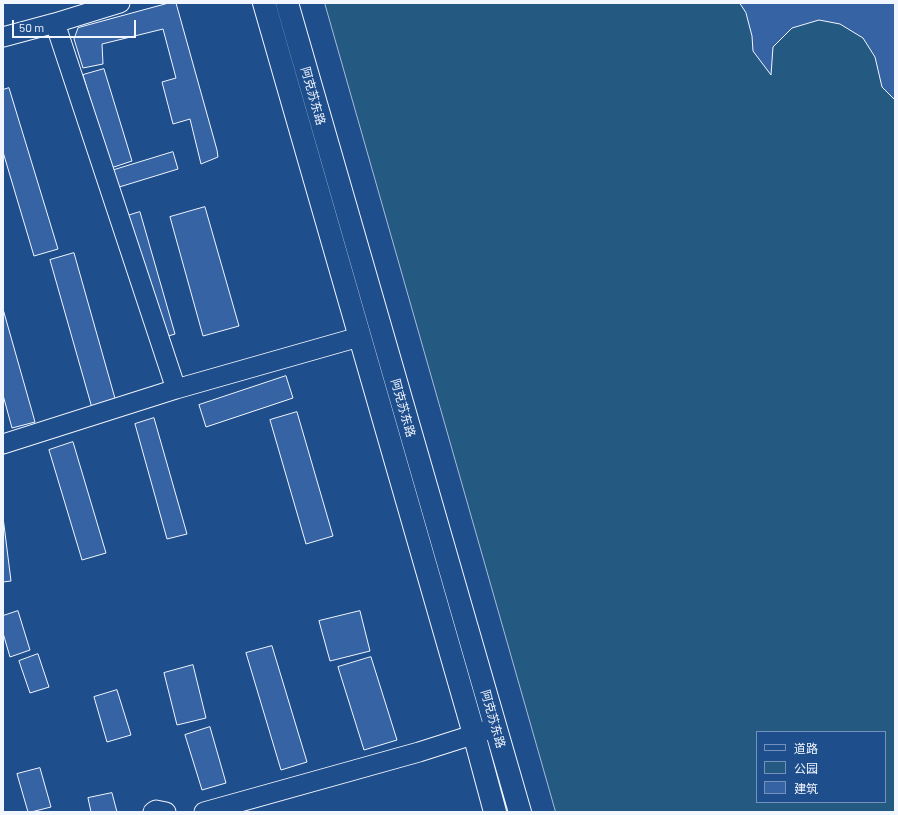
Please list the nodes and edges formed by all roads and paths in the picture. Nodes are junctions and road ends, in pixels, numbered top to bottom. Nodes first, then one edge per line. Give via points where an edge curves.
1 (120, 3) edge
2 (264, 3) edge
3 (287, 3) edge
4 (55, 23) junction
5 (3, 37) edge
6 (359, 337) junction
7 (176, 389) junction
8 (3, 444) edge
9 (495, 727) junction
10 (474, 734) junction
11 (153, 812) edge
12 (166, 812) edge
13 (204, 812) edge
14 (495, 812) edge
15 (520, 812) edge

1 - 4 street
2 - 6 main road, 阿克苏东路
3 - 9 main road, 阿克苏东路
4 - 5 street
4 - 7 street
6 - 7 street
6 - 10 main road, 阿克苏东路
7 - 8 street
9 - 10 street
9 - 15 main road, 阿克苏东路
10 - 13 street via 419,752
10 - 14 main road, 阿克苏东路
11 - 12 street

